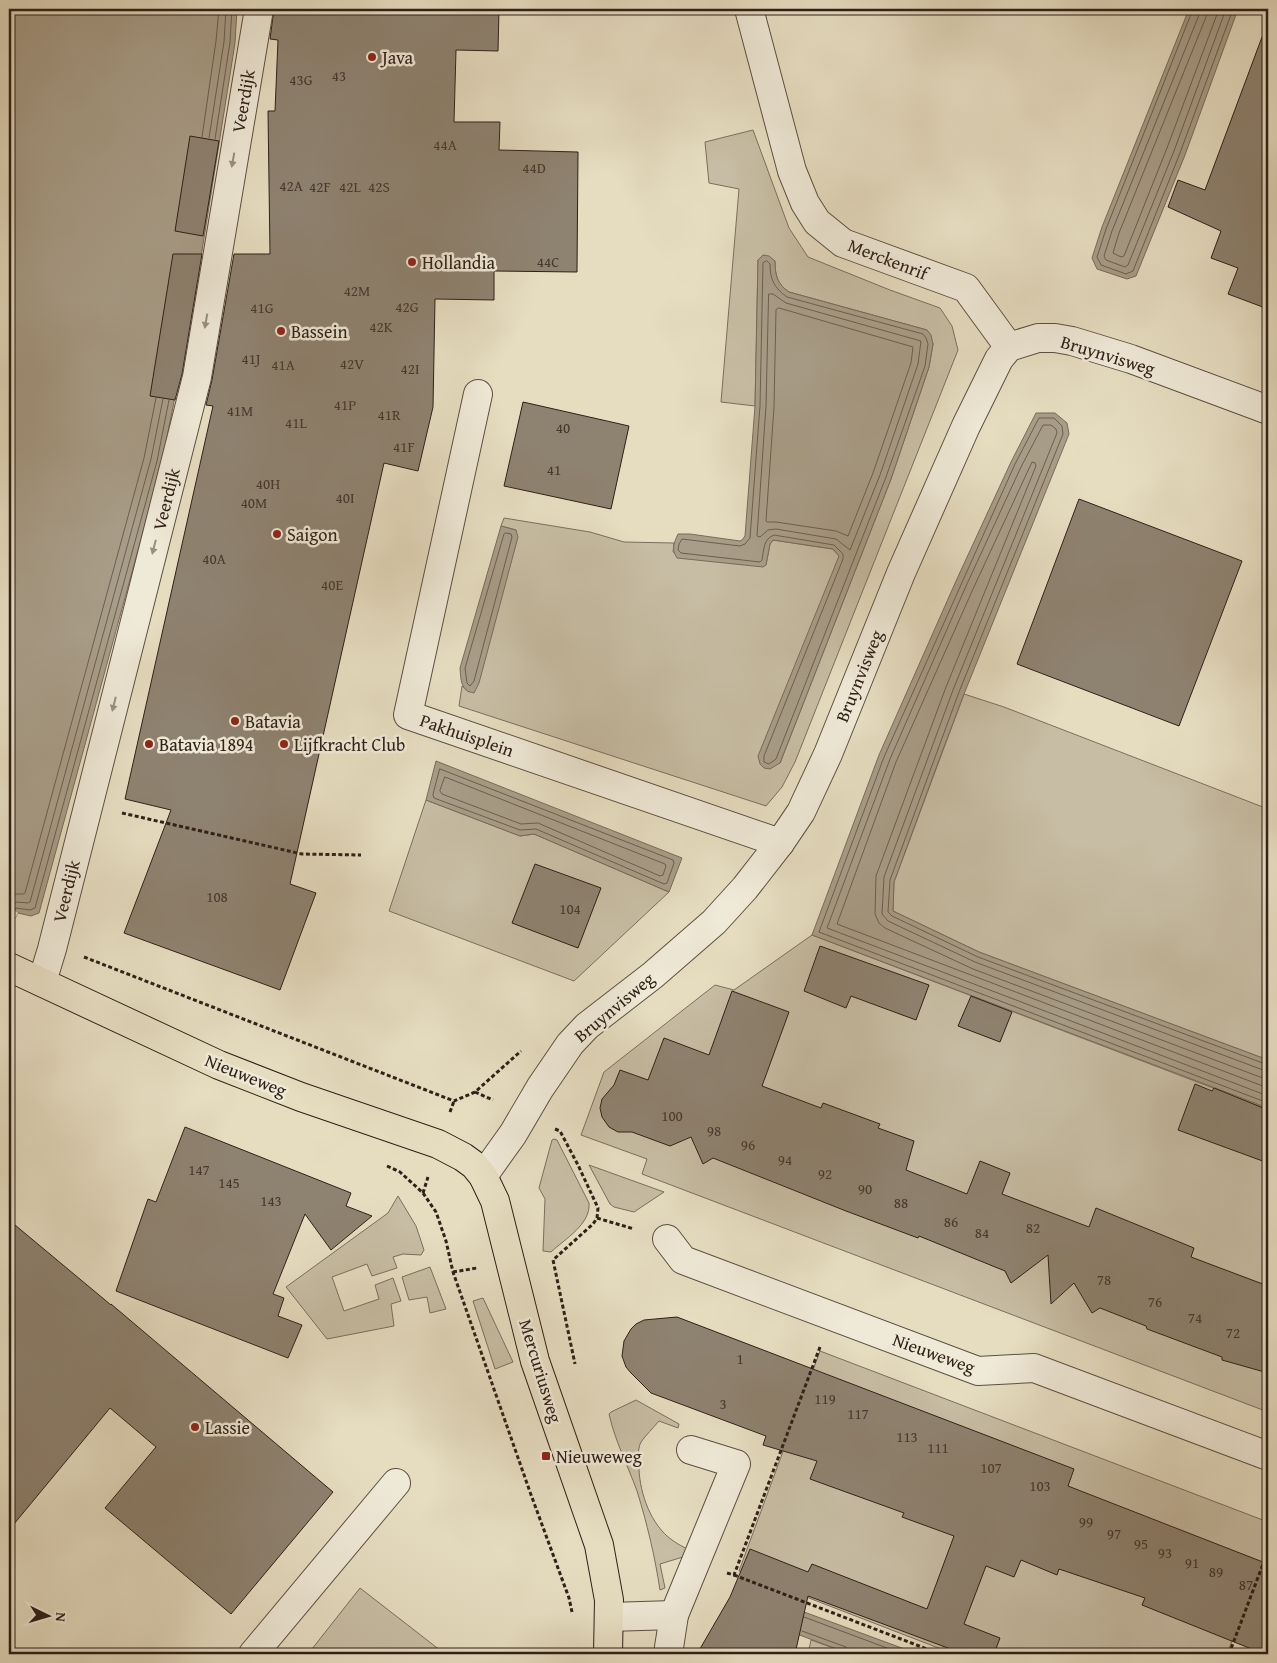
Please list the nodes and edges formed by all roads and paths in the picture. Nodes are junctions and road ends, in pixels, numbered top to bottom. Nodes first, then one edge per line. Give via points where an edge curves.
1 (259, 9) edge
2 (750, 9) edge
3 (1008, 347) junction
4 (478, 394) dead end
5 (1268, 410) edge
6 (88, 805) junction
7 (780, 843) junction
8 (361, 855) dead end
9 (52, 949) junction
10 (9, 967) edge
11 (42, 982) junction
12 (475, 1092) dead end
13 (524, 1115) junction
14 (380, 1163) dead end
15 (484, 1176) junction
16 (668, 1239) dead end
17 (831, 1316) junction
18 (576, 1370) dead end
19 (691, 1450) dead end
20 (1268, 1456) edge
21 (396, 1484) dead end
22 (1268, 1551) edge
23 (695, 1564) junction
24 (734, 1576) junction
25 (573, 1613) dead end
26 (674, 1616) junction
27 (610, 1618) junction
28 (253, 1654) edge
29 (608, 1654) edge
30 (668, 1654) edge
31 (940, 1654) edge
32 (1229, 1654) edge

1 -> 6 street, Veerdijk via 197,376
2 - 3 street, Merckenrif via 792,171 805,203 818,222 842,243 966,288
3 - 5 street, Bruynvisweg via 1038,338 1072,341 1132,359
3 - 7 street, Bruynvisweg via 962,435 901,573 815,784
4 - 7 street, Pakhuisplein via 408,715
6 - 8 path via 302,854
6 - 9 street, Veerdijk
7 - 13 street, Bruynvisweg via 714,922 587,1026 570,1044
9 - 11 street, Veerdijk
9 - 12 path via 83,957 454,1101
10 - 11 main road, Nieuweweg
11 - 15 main road, Nieuweweg via 219,1065 438,1144 463,1156
13 - 15 street, Bruynvisweg
13 - 18 path via 560,1131 598,1208 593,1224 553,1260
14 - 25 path via 400,1172 423,1193 436,1212 453,1272
15 - 27 main road, Mercuriusweg via 495,1201 535,1361 599,1545
16 - 17 street, Nieuweweg via 683,1260
17 - 20 street, Nieuweweg via 978,1371 1034,1368
17 - 24 path
19 - 23 street via 736,1464
21 - 28 street
22 - 32 path
23 - 24 path
23 - 26 street
24 - 31 path
26 - 27 street
26 - 30 street
27 - 29 main road, Mercuriusweg

